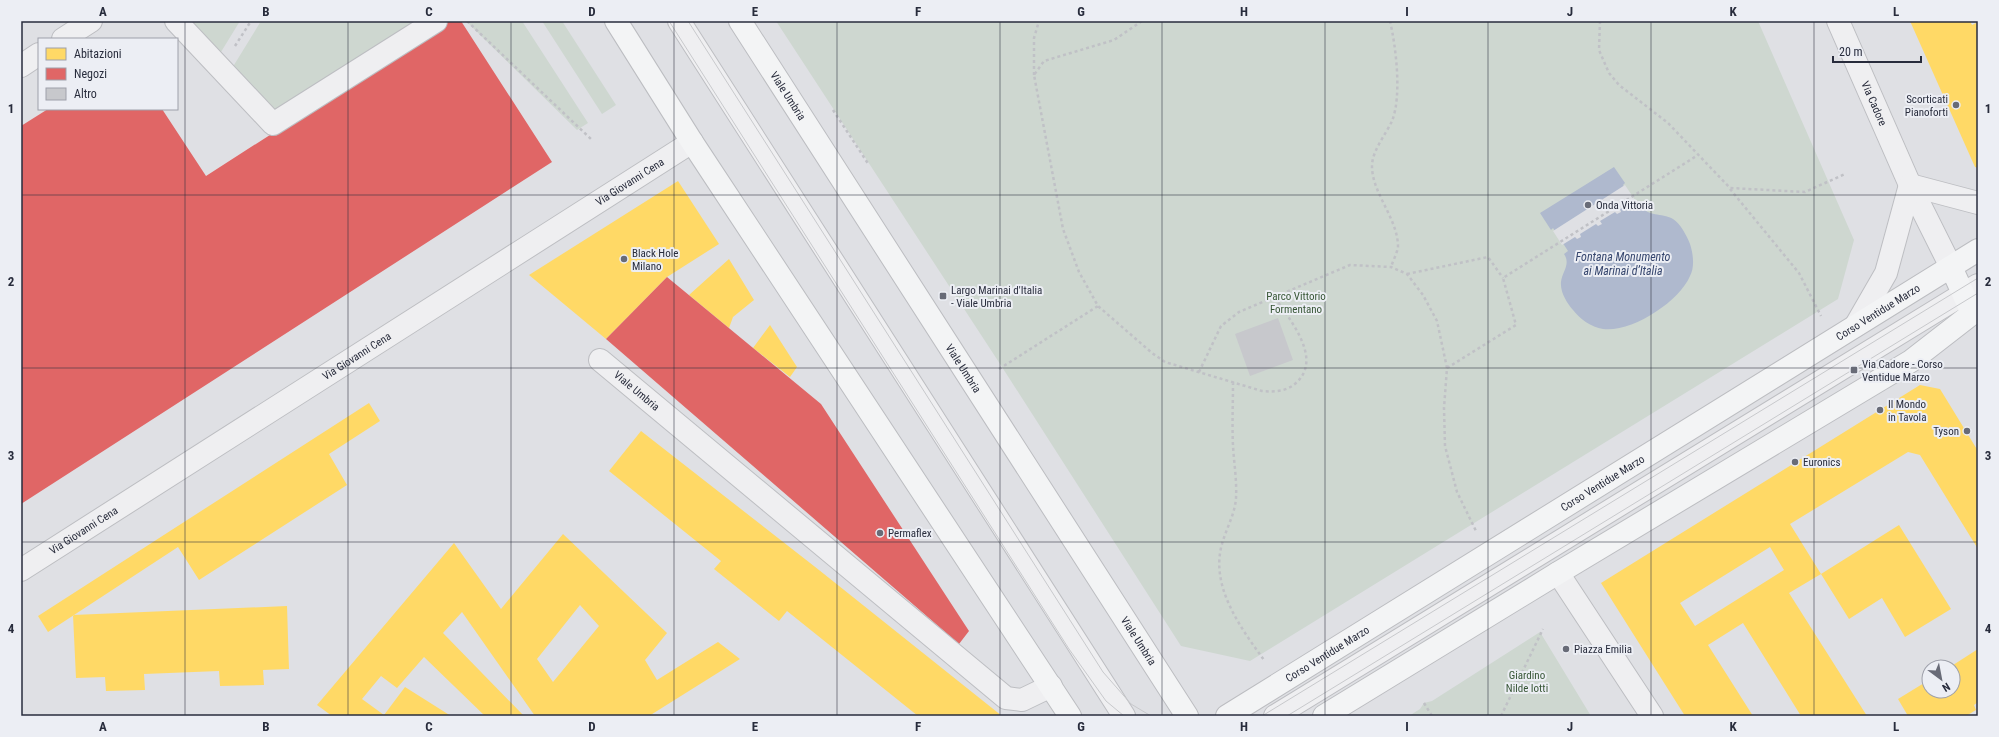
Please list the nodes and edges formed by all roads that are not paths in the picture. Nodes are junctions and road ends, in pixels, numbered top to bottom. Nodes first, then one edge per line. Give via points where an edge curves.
1 (91, 21) edge
2 (176, 21) edge
3 (436, 21) edge
4 (616, 21) edge
5 (679, 21) edge
6 (740, 21) edge
7 (1838, 21) edge
8 (65, 38) edge
9 (38, 55) edge
10 (21, 66) edge
11 (692, 142) junction
12 (1910, 185) junction
13 (1978, 203) edge
14 (1978, 250) edge
15 (1951, 267) junction
16 (1974, 305) edge
17 (1856, 325) junction
18 (600, 360) dead end
19 (21, 570) edge
20 (1558, 573) junction
21 (1052, 686) junction
22 (1070, 716) edge
23 (1124, 716) edge
24 (1187, 716) edge
25 (1227, 716) edge
26 (1275, 716) edge
27 (1324, 716) edge
28 (1652, 716) edge

1 - 8 street
2 - 3 street via 274,124
4 - 11 main road
5 - 23 street
6 - 24 main road, Viale Umbria
7 - 12 street, Via Cadore
9 - 10 street
11 - 19 street, Via Giovanni Cena
11 - 21 main road
12 - 13 street
12 - 15 street, Via Cadore
12 - 17 street via 1886,273
14 - 15 main road, Corso Ventidue Marzo
15 - 16 main road, Via Cadore
15 - 17 main road, Corso Ventidue Marzo
16 - 20 main road via 1911,360
16 - 26 street
17 - 25 main road, Corso Ventidue Marzo
18 - 21 street, Viale Umbria via 1006,698 1022,700
20 - 27 main road
20 - 28 street
21 - 22 main road

